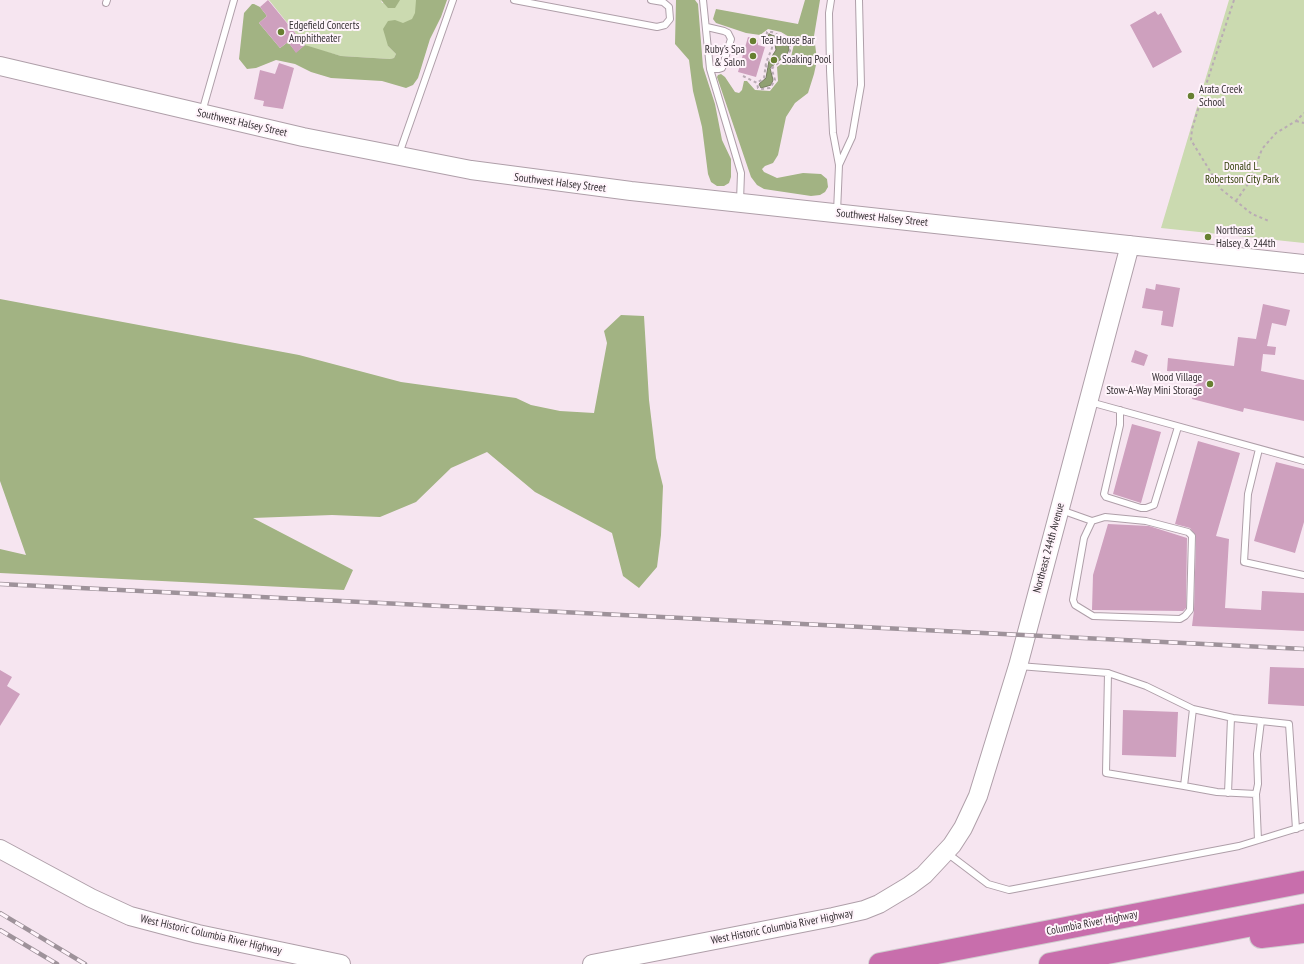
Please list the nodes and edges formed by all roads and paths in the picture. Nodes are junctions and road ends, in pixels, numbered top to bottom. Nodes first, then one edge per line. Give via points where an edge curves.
1 (234, 0) edge
2 (452, 0) edge
3 (514, 0) edge
4 (651, 0) edge
5 (703, 0) edge
6 (831, 0) edge
7 (859, 0) edge
8 (1234, 0) edge
9 (707, 28) junction
10 (0, 66) edge
11 (766, 66) junction
12 (772, 68) junction
13 (710, 69) junction
14 (743, 76) dead end
15 (757, 83) junction
16 (1304, 113) edge
17 (201, 114) junction
18 (1296, 122) junction
19 (1304, 123) edge
20 (398, 158) junction
21 (839, 165) junction
22 (1236, 201) junction
23 (740, 203) junction
24 (837, 213) junction
25 (1269, 221) dead end
26 (1130, 245) junction
27 (1304, 264) edge
28 (1089, 401) junction
29 (1120, 410) junction
30 (1178, 426) junction
31 (1259, 449) junction
32 (1304, 461) edge
33 (1059, 509) junction
34 (1092, 521) junction
35 (1304, 575) edge
36 (1018, 666) junction
37 (1108, 673) junction
38 (1193, 709) junction
39 (1231, 718) junction
40 (1261, 721) junction
41 (1184, 786) junction
42 (1228, 793) junction
43 (1256, 794) junction
44 (1304, 826) edge
45 (1296, 828) junction
46 (1258, 840) junction
47 (949, 848) junction
48 (0, 849) edge
49 (1304, 866) edge
50 (1304, 882) edge
51 (1184, 904) junction
52 (1304, 915) edge
53 (1304, 932) edge
54 (1178, 940) junction
55 (341, 964) edge
56 (592, 964) edge
57 (880, 964) edge
58 (1050, 964) edge

1 - 17 lane
2 - 20 lane
3 - 4 lane via 657,27 665,25 671,15 669,7 663,2
5 - 9 lane
6 - 21 lane via 830,86 833,133
7 - 21 lane via 861,85 852,137
8 - 22 path via 1191,140 1221,189
9 - 13 lane
9 - 13 lane via 724,31 731,39 722,68
10 - 17 street, Southwest Halsey Street
11 - 12 path
11 - 12 path via 772,48 766,41 769,31 788,40 791,46 788,56
11 - 15 path via 764,78
12 - 15 path via 775,80 770,88 758,88
13 - 23 lane via 741,173
14 - 15 path
16 - 18 path
17 - 20 street, Southwest Halsey Street
18 - 19 path
18 - 22 path via 1276,133 1262,149 1250,181
20 - 23 street, Southwest Halsey Street via 566,184
21 - 24 lane
22 - 25 path via 1252,214
23 - 24 street, Southwest Halsey Street
24 - 26 street, Southwest Halsey Street
26 - 27 street, Southwest Halsey Street
26 - 28 street, Northeast 244th Avenue
28 - 29 lane
28 - 33 street, Northeast 244th Avenue
29 - 30 lane
29 - 30 lane via 1120,425 1104,494 1106,497 1141,508 1154,505
30 - 31 lane
31 - 32 lane
31 - 35 lane via 1248,494 1244,562
33 - 34 lane
33 - 36 street, Northeast 244th Avenue
34 - 34 lane via 1084,538 1073,600 1075,605 1093,616 1180,619 1185,616 1190,610 1192,536 1188,532 1146,521 1106,518
36 - 37 lane
36 - 47 street, Northeast 244th Avenue via 978,796 963,828
37 - 38 lane via 1146,686
37 - 41 lane via 1106,773
38 - 39 lane
38 - 41 lane
39 - 40 lane
39 - 42 lane
40 - 43 lane
40 - 45 lane via 1289,724
41 - 42 lane
42 - 43 lane
43 - 46 lane
44 - 45 lane
45 - 46 lane
46 - 47 lane via 1231,848 1009,890 988,884
47 - 56 street, West Historic Columbia River Highway via 924,875 909,886 864,910
48 - 55 street, West Historic Columbia River Highway via 130,916 191,933
49 - 51 highway via 1258,877
50 - 51 highway, Columbia River Highway
51 - 57 highway, Columbia River Highway
52 - 54 highway
53 - 54 highway via 1261,937
54 - 58 highway

